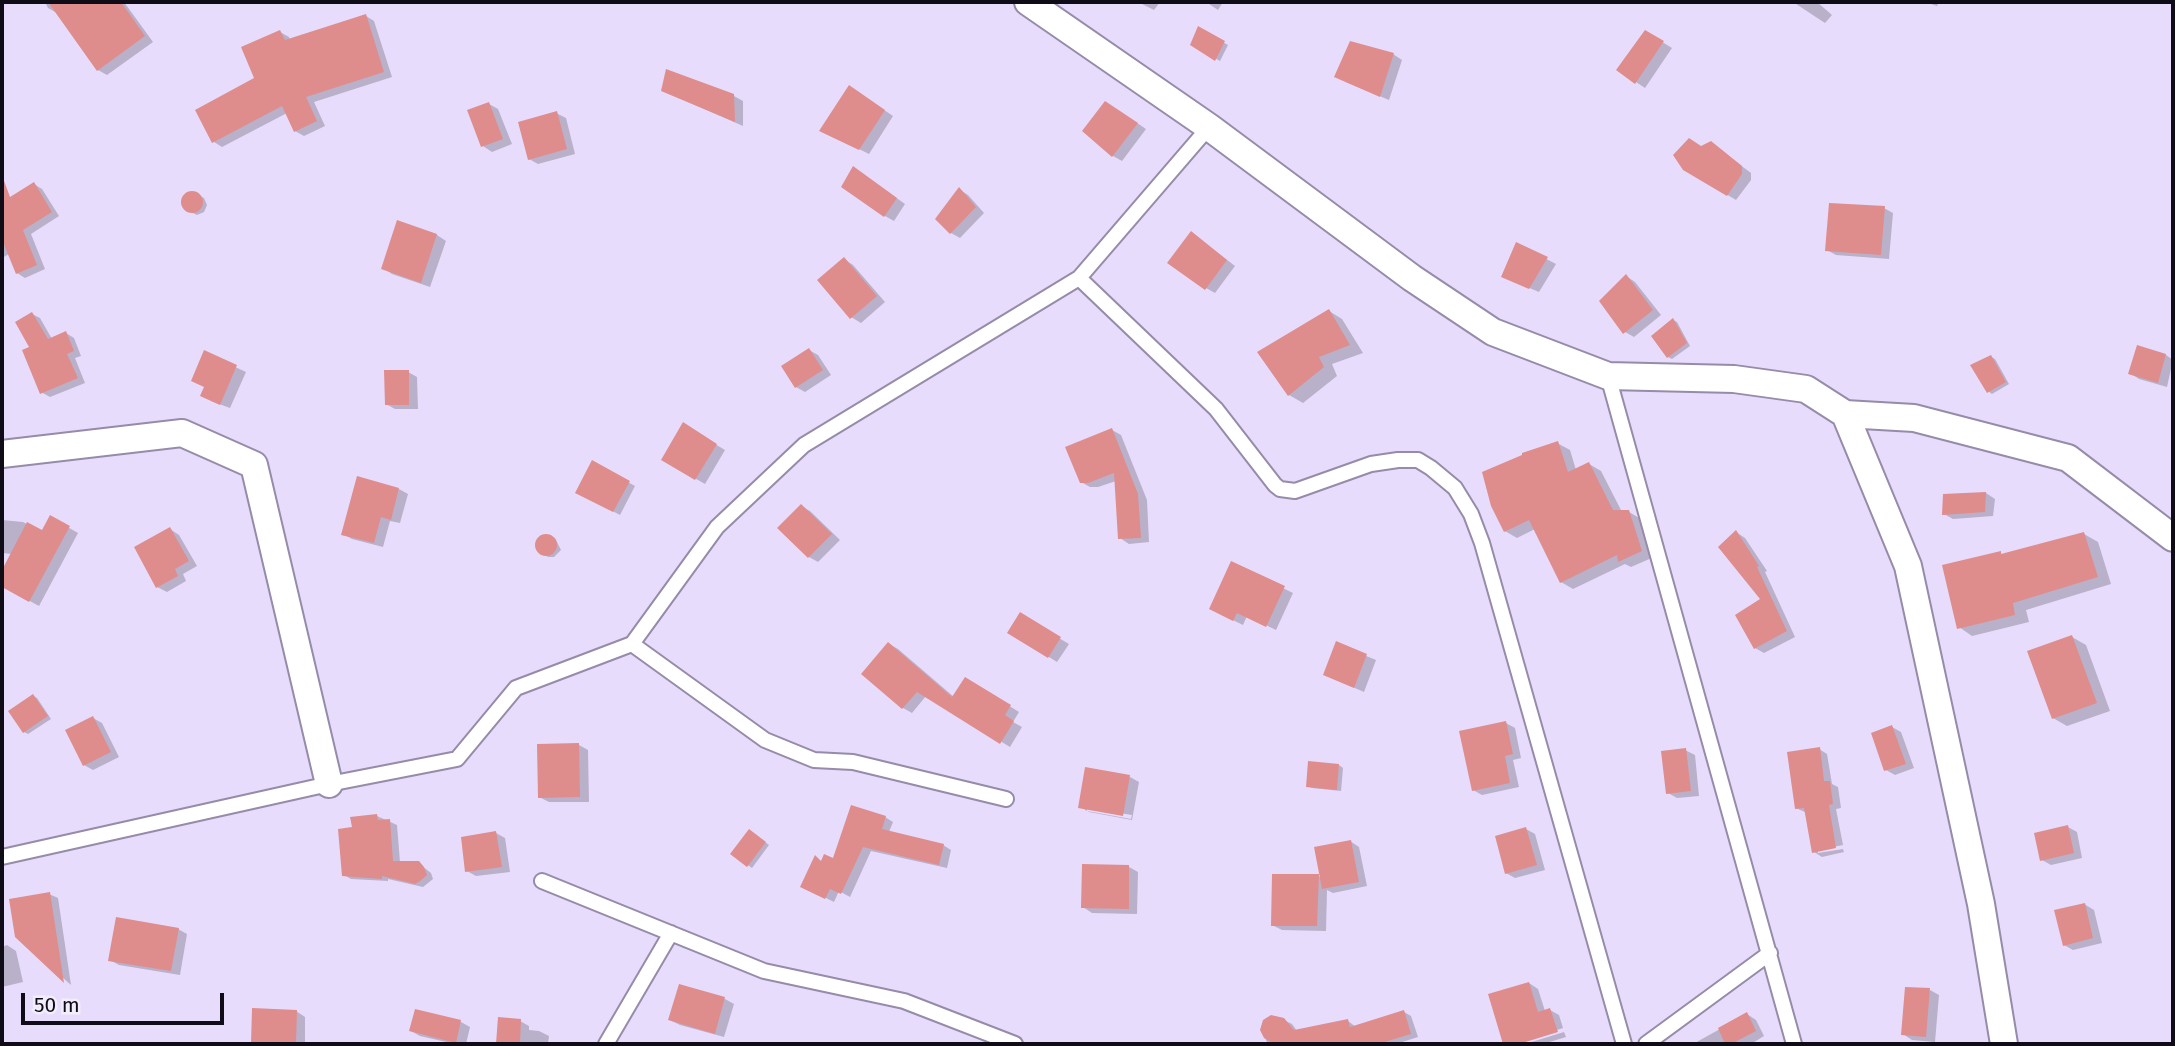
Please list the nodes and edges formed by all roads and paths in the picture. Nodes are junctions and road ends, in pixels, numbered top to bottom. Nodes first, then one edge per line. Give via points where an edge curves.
1 (1028, 2) edge
2 (1209, 127) junction
3 (1079, 278) junction
4 (1608, 376) junction
5 (1845, 414) junction
6 (2, 454) edge
7 (2173, 538) edge
8 (632, 644) junction
9 (329, 784) junction
10 (1006, 799) dead end
11 (2, 857) edge
12 (542, 881) dead end
13 (671, 933) junction
14 (1770, 953) junction
15 (606, 1044) edge
16 (1015, 1044) edge
17 (1624, 1044) edge
18 (1646, 1044) edge
19 (1794, 1044) edge
20 (2004, 1044) edge

1 - 2 street
2 - 3 lane
2 - 4 street via 1412,278 1493,332
3 - 8 lane via 804,445 717,527
3 - 17 lane via 1216,409 1280,489 1295,491 1371,464 1398,460 1418,460 1455,488 1482,543
4 - 5 street via 1734,379 1806,388
4 - 14 lane
5 - 7 street via 1914,418 2068,458
5 - 20 street via 1908,566 1981,904
6 - 9 street via 182,433 254,465
8 - 9 lane via 516,688 457,759
8 - 10 lane via 765,740 789,750 814,760 853,762
9 - 11 lane
12 - 13 lane
13 - 15 lane
13 - 16 lane via 764,971 904,1001
14 - 18 lane
14 - 19 lane

